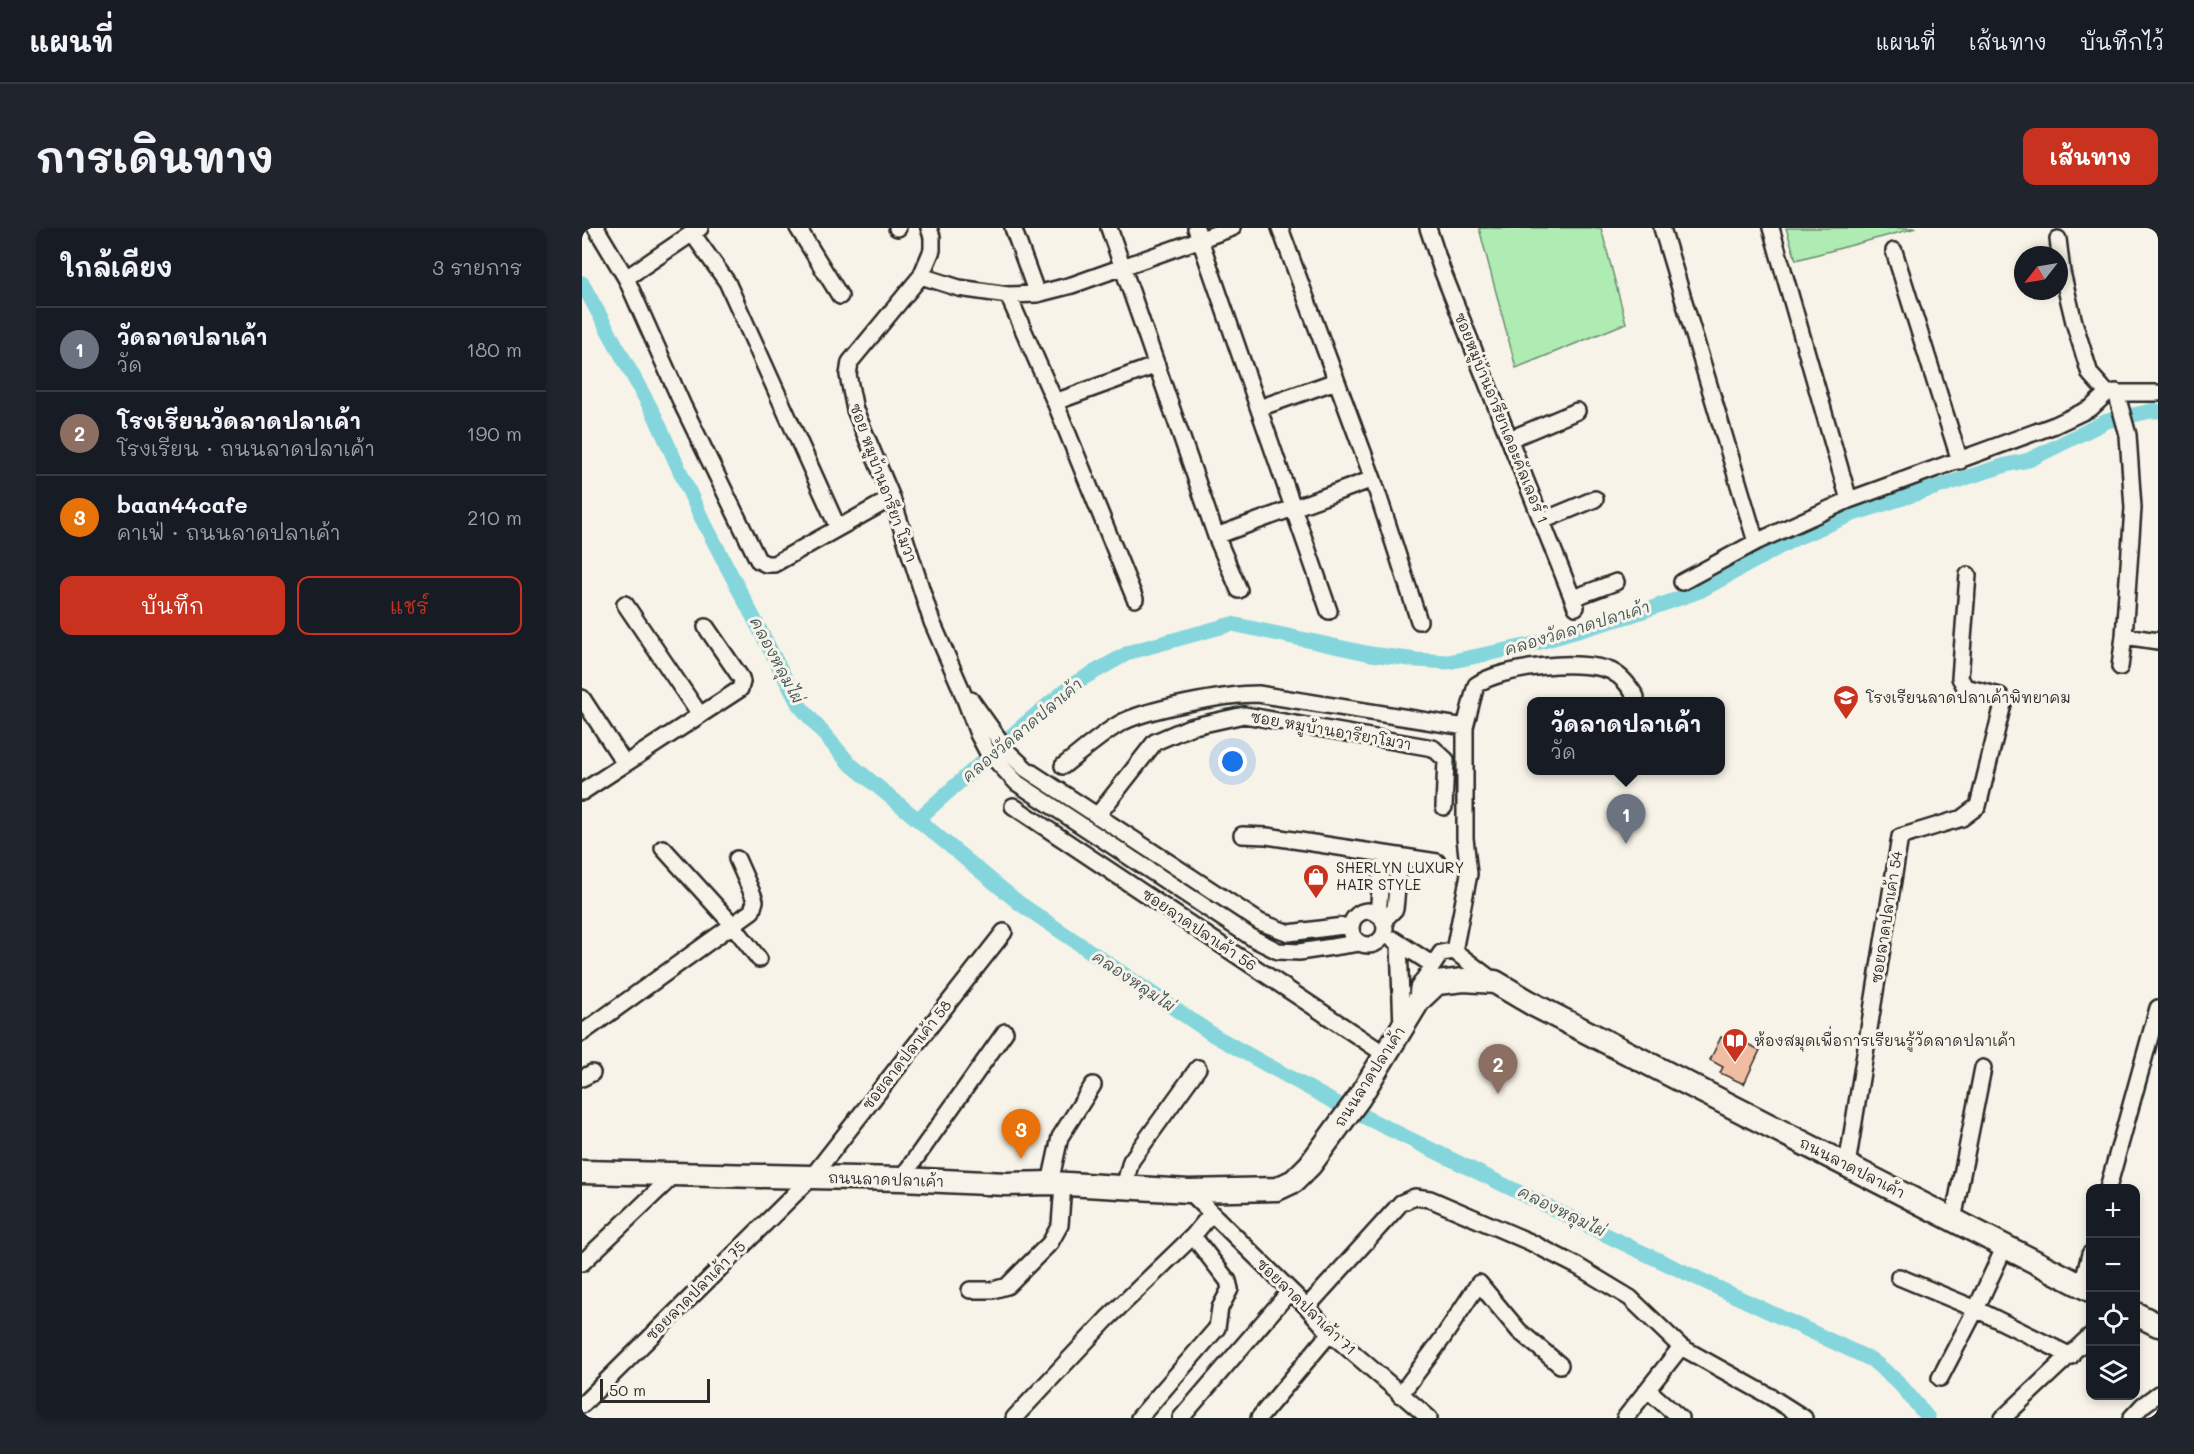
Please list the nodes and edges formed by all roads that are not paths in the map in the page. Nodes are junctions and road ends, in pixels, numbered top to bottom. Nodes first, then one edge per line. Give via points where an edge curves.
1 (596, 228) edge
2 (798, 228) edge
3 (929, 228) edge
4 (1013, 228) edge
5 (1108, 228) edge
6 (1232, 228) edge
7 (1280, 228) edge
8 (1428, 228) edge
9 (1662, 228) edge
10 (1771, 228) edge
11 (696, 231) edge
12 (1198, 234) edge
13 (2058, 239) dead end
14 (1894, 252) dead end
15 (1122, 268) junction
16 (921, 276) junction
17 (626, 278) junction
18 (1037, 294) junction
19 (1008, 295) junction
20 (840, 296) dead end
21 (1157, 365) junction
22 (1336, 381) junction
23 (2158, 393) edge
24 (2113, 395) junction
25 (1055, 402) junction
26 (1259, 408) junction
27 (1577, 411) dead end
28 (1510, 439) junction
29 (1960, 461) junction
30 (1372, 479) junction
31 (892, 498) junction
32 (1595, 499) dead end
33 (1849, 500) junction
34 (1295, 509) junction
35 (1542, 521) junction
36 (838, 528) junction
37 (1216, 536) junction
38 (1756, 542) junction
39 (1968, 575) dead end
40 (1616, 582) dead end
41 (1682, 582) dead end
42 (1239, 590) dead end
43 (1135, 599) dead end
44 (625, 604) dead end
45 (1329, 611) dead end
46 (1419, 621) dead end
47 (706, 627) dead end
48 (2124, 636) junction
49 (2158, 641) edge
50 (2120, 667) dead end
51 (1636, 697) dead end
52 (582, 698) edge
53 (700, 715) junction
54 (1465, 727) junction
55 (984, 731) junction
56 (625, 764) junction
57 (1063, 766) dead end
58 (582, 792) edge
59 (1013, 806) dead end
60 (1444, 807) dead end
61 (1097, 816) junction
62 (1242, 835) dead end
63 (663, 848) dead end
64 (1383, 854) junction
65 (1400, 857) junction
66 (738, 859) dead end
67 (1437, 862) dead end
68 (1382, 923) junction
69 (732, 924) junction
70 (1351, 925) junction
71 (1004, 932) dead end
72 (1359, 943) junction
73 (1399, 943) junction
74 (1454, 951) junction
75 (759, 959) dead end
76 (1433, 965) junction
77 (1495, 982) junction
78 (1417, 1005) junction
79 (2158, 1008) edge
80 (1401, 1028) junction
81 (1005, 1032) dead end
82 (582, 1033) edge
83 (1386, 1055) junction
84 (1198, 1068) dead end
85 (1983, 1068) dead end
86 (1094, 1085) dead end
87 (1847, 1165) junction
88 (582, 1172) edge
89 (675, 1174) junction
90 (811, 1178) junction
91 (901, 1179) junction
92 (1057, 1183) junction
93 (2109, 1184) edge
94 (1124, 1187) junction
95 (1189, 1191) junction
96 (1211, 1214) junction
97 (1953, 1220) junction
98 (1193, 1236) junction
99 (2005, 1246) junction
100 (582, 1263) edge
101 (1899, 1277) dead end
102 (2086, 1288) edge
103 (970, 1290) dead end
104 (1290, 1291) junction
105 (1306, 1307) junction
106 (1977, 1309) junction
107 (2140, 1316) edge
108 (2158, 1325) edge
109 (1330, 1333) junction
110 (2086, 1341) edge
111 (1681, 1347) junction
112 (2071, 1356) junction
113 (1560, 1365) dead end
114 (1940, 1378) dead end
115 (1648, 1391) junction
116 (2158, 1394) edge
117 (1400, 1395) junction
118 (582, 1405) edge
119 (1014, 1418) edge
120 (1140, 1418) edge
121 (1181, 1418) edge
122 (1259, 1418) edge
123 (1429, 1418) edge
124 (1625, 1418) edge
125 (1680, 1418) edge
126 (1804, 1418) edge
127 (2003, 1418) edge
128 (2131, 1418) edge

1 - 17 street
2 - 20 street
3 - 16 street, ซอย หมูบ้านอารียา โมวา via 932,250
4 - 18 street
5 - 15 street
6 - 12 street
7 - 22 street
8 - 28 street, ซอยหมู่บ้านอารียาเดอะคัลเลอร์ 1
9 - 38 street
10 - 33 street
11 - 17 street
11 - 36 street via 727,282
12 - 15 street
12 - 26 street
13 - 24 street via 2067,292 2090,374
14 - 29 street
15 - 18 street
15 - 21 street
16 - 19 street via 959,288
16 - 31 street, ซอย หมูบ้านอารียา โมวา via 850,362 848,375 855,410
17 - 36 street via 758,560 774,564
18 - 19 street
19 - 25 street
21 - 25 street
21 - 37 street
22 - 26 street
22 - 30 street
23 - 24 street
24 - 29 street via 2055,425
24 - 48 street via 2128,435 2133,508
25 - 43 street
26 - 34 street
27 - 28 street
28 - 35 street, ซอยหมู่บ้านอารียาเดอะคัลเลอร์ 1
29 - 33 street
30 - 34 street
30 - 46 street
31 - 36 street
31 - 55 street, ซอย หมูบ้านอารียา โมวา via 932,622
32 - 35 street
33 - 38 street
34 - 37 street
34 - 45 street
35 - 40 street, ซอยหมู่บ้านอารียาเดอะคัลเลอร์ 1 via 1574,602
37 - 42 street
38 - 41 street
39 - 87 street, ซอยลาดปลาเค้า 54 via 1960,678 1965,687 2000,696 2003,704 1978,806 1962,818 1900,837
44 - 53 street
47 - 53 street via 742,682 735,694
48 - 49 street
48 - 50 street
51 - 54 street via 1626,681 1610,670 1546,665 1490,677 1476,685
52 - 56 street
53 - 56 street
54 - 57 street via 1241,694 1141,714 1120,724
54 - 74 street via 1469,874
55 - 61 street via 1018,761
55 - 72 street via 987,752 1017,783 1244,933 1278,951 1299,952
56 - 58 street
59 - 83 street, ซอยลาดปลาเค้า 56
60 - 61 street, ซอย หมูบ้านอารียาโมวา via 1446,760 1432,748 1244,715 1190,727 1155,742
61 - 70 street via 1260,922 1289,933
62 - 64 street
63 - 69 street
64 - 65 street
64 - 68 street
65 - 67 street
65 - 68 street via 1395,909
66 - 69 street via 755,901 752,911
68 - 70 street via 1373,912 1361,912
68 - 72 street via 1382,938 1374,944
68 - 73 street
69 - 75 street
69 - 82 street
70 - 72 street via 1352,935
71 - 90 street, ซอยลาดปลาเค้า 58
73 - 76 street
73 - 80 street
74 - 76 street via 1441,953
74 - 77 street
76 - 78 street via 1418,988
77 - 78 main road, ถนนลาดปลาเค้า via 1437,983
77 - 87 main road, ถนนลาดปลาเค้า
78 - 80 main road, ถนนลาดปลาเค้า
79 - 93 street
80 - 83 main road, ถนนลาดปลาเค้า
81 - 91 street
83 - 95 main road, ถนนลาดปลาเค้า via 1310,1166 1286,1187
84 - 94 street via 1131,1161
85 - 97 street
86 - 92 street via 1060,1137
87 - 97 main road, ถนนลาดปลาเค้า
88 - 89 main road, ถนนลาดปลาเค้า
89 - 90 main road, ถนนลาดปลาเค้า
89 - 100 street
90 - 91 main road, ถนนลาดปลาเค้า
90 - 118 street, ซอยลาดปลาเค้า 75
91 - 92 main road, ถนนลาดปลาเค้า
92 - 94 main road, ถนนลาดปลาเค้า
92 - 103 street via 1060,1225 1050,1243 1007,1286
94 - 95 main road, ถนนลาดปลาเค้า
95 - 96 street, ซอยลาดปลาเค้า 71
96 - 98 street
96 - 104 street, ซอยลาดปลาเค้า 71
97 - 99 main road, ถนนลาดปลาเค้า
98 - 119 street via 1107,1319
98 - 120 street via 1230,1289 1220,1308 1217,1328
99 - 102 main road, ถนนลาดปลาเค้า
99 - 106 street
101 - 106 street
104 - 105 street, ซอยลาดปลาเค้า 71
104 - 121 street
105 - 109 street, ซอยลาดปลาเค้า 71
105 - 111 street via 1401,1203 1415,1197 1430,1199 1577,1266 1630,1298
106 - 112 street
106 - 114 street
107 - 108 main road
109 - 117 street, ซอยลาดปลาเค้า 71
109 - 122 street
110 - 112 street
111 - 115 street
111 - 126 street
112 - 127 street
113 - 117 street via 1519,1331 1479,1283
115 - 124 street
115 - 125 street
116 - 128 street
117 - 123 street, ซอยลาดปลาเค้า 71

